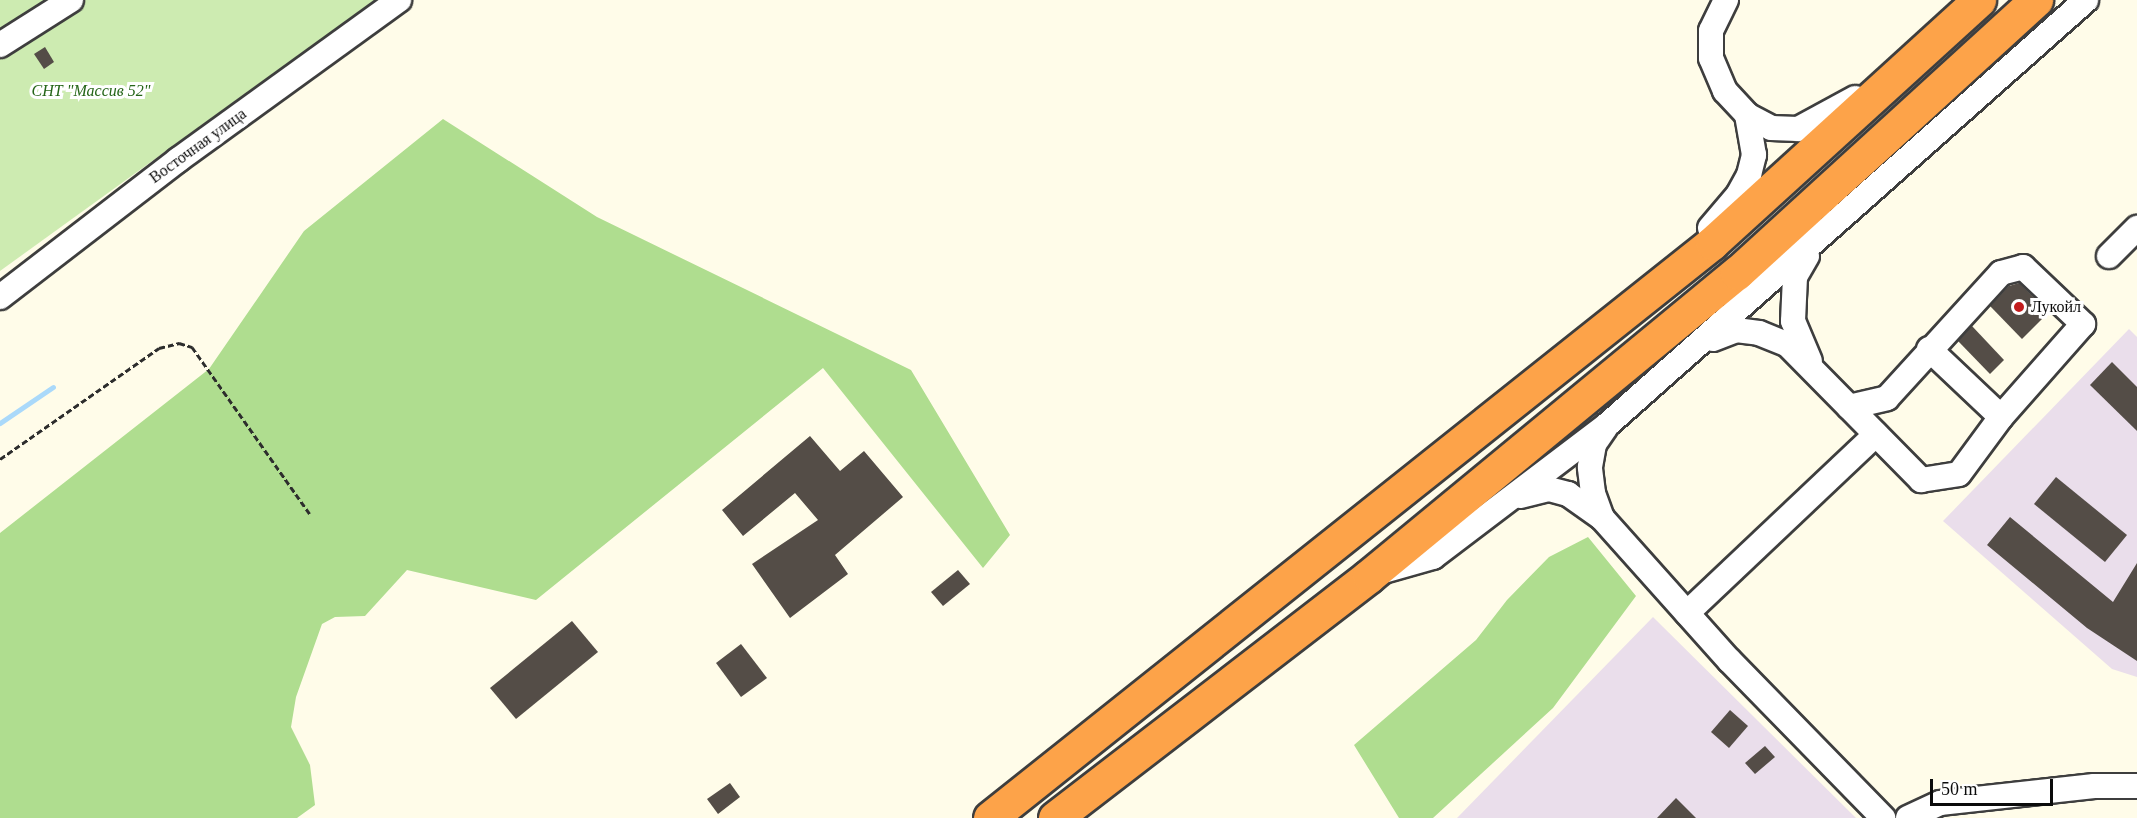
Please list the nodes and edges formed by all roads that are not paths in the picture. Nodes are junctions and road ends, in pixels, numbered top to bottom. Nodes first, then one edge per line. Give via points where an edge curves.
1 (71, 0) edge
2 (399, 0) edge
3 (1726, 0) edge
4 (1979, 0) edge
5 (2036, 0) edge
6 (2086, 0) edge
7 (0, 45) edge
8 (1917, 58) junction
9 (1747, 115) junction
10 (2137, 228) edge
11 (1812, 246) junction
12 (2109, 256) dead end
13 (1656, 289) junction
14 (0, 297) edge
15 (1701, 345) junction
16 (1929, 349) junction
17 (1816, 371) junction
18 (1849, 407) junction
19 (2001, 417) junction
20 (1608, 424) junction
21 (1876, 434) junction
22 (1509, 500) junction
23 (1602, 518) junction
24 (1369, 576) junction
25 (1687, 613) junction
26 (2137, 786) edge
27 (990, 818) edge
28 (1055, 818) edge
29 (1883, 818) edge
30 (1908, 818) edge

1 - 7 street
2 - 14 street, Восточная улица via 178,160
3 - 9 street via 1711,31 1711,58 1725,91
4 - 8 highway
5 - 24 highway via 1737,273
6 - 11 street
8 - 9 street via 1825,117 1798,129 1771,128
8 - 13 highway via 1721,236
9 - 13 street via 1754,155 1738,195
10 - 12 street
11 - 15 street
11 - 17 street via 1795,277 1793,321
13 - 27 highway
15 - 17 street via 1736,330 1759,333 1788,345
15 - 20 street
16 - 18 street via 1887,398
16 - 19 street
16 - 19 street via 2001,273 2023,267 2049,291 2083,324
17 - 18 street
18 - 21 street
19 - 21 street via 1959,474 1922,480
20 - 22 street
20 - 23 street via 1594,444 1590,467 1593,494
21 - 25 street
22 - 23 street via 1549,489 1568,494
22 - 24 street via 1433,557
23 - 25 street
24 - 28 highway
25 - 29 street
26 - 30 street via 2094,786 1940,803

